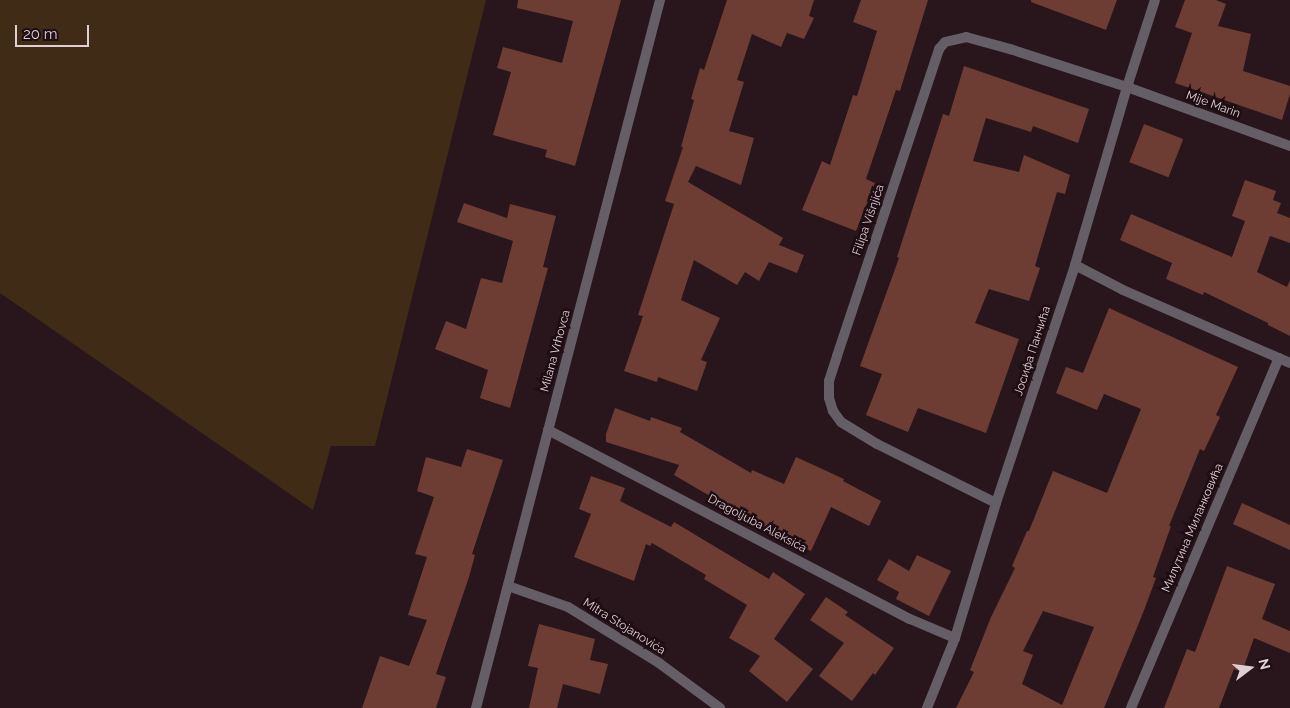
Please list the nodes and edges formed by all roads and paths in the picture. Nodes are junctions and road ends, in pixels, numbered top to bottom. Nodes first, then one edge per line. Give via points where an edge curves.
1 (660, 0) edge
2 (1155, 0) edge
3 (1126, 87) junction
4 (1290, 146) edge
5 (1075, 265) junction
6 (1279, 358) junction
7 (1290, 363) edge
8 (548, 430) junction
9 (996, 503) junction
10 (508, 586) junction
11 (955, 638) junction
12 (476, 708) edge
13 (718, 708) edge
14 (926, 708) edge
15 (1131, 708) edge

1 - 8 street, Milana Vrhovca
2 - 3 street, Јосифа Панчића
3 - 4 street, Mije Marin
3 - 5 street, Јосифа Панчића
3 - 9 street, Filipa Višnjića via 966,37 945,42 829,381 829,398 841,422 877,444
5 - 6 street via 1123,290
5 - 9 street, Јосифа Панчића
6 - 7 street
6 - 15 street, Милутина Миланковића
8 - 10 street, Milana Vrhovca
8 - 11 street, Dragoljuba Aleksića via 910,619
9 - 11 street, Јосифа Панчића
10 - 12 street, Milana Vrhovca
10 - 13 street, Mitra Stojanovića via 568,607 659,663
11 - 14 street, Јосифа Панчића

